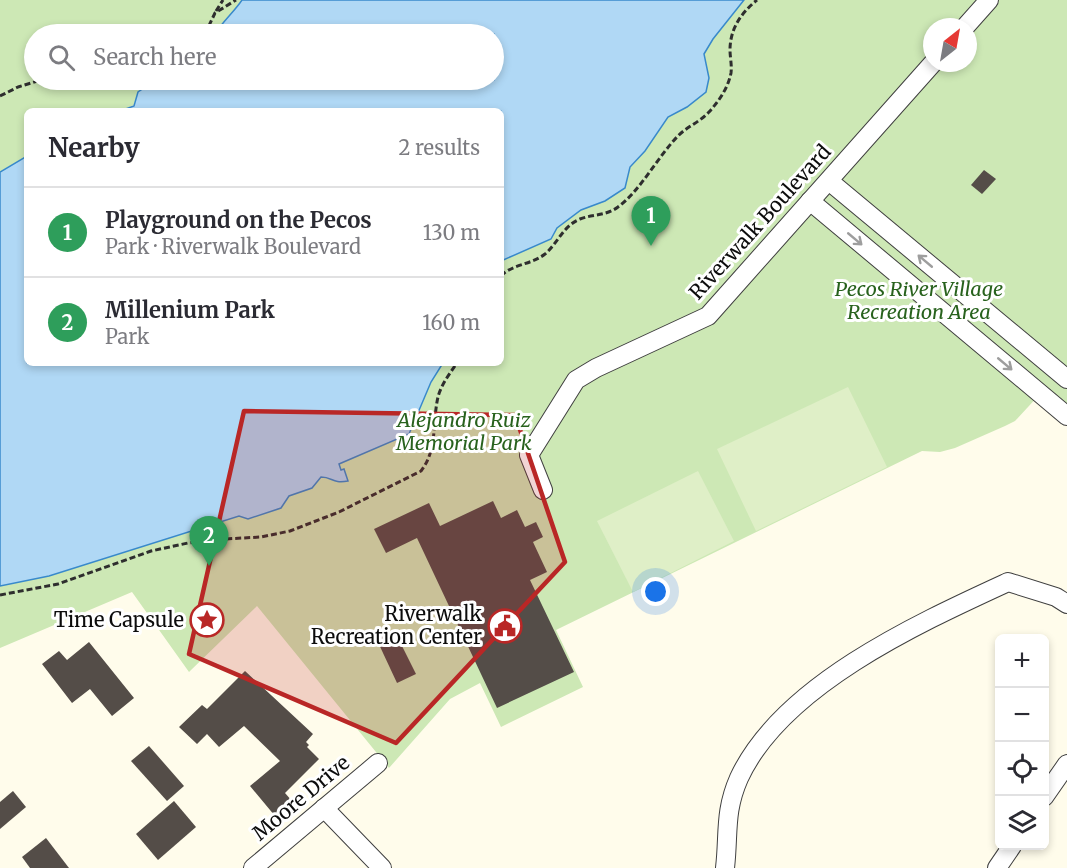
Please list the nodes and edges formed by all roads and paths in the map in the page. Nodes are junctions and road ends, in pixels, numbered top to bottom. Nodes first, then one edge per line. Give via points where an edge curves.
1 (223, 0) edge
2 (236, 0) edge
3 (758, 0) edge
4 (989, 0) edge
5 (215, 13) junction
6 (973, 18) edge
7 (210, 24) edge
8 (925, 72) edge
9 (24, 85) edge
10 (0, 96) edge
11 (829, 181) junction
12 (810, 201) junction
13 (504, 272) edge
14 (1050, 365) junction
15 (455, 366) edge
16 (1067, 379) edge
17 (1031, 386) junction
18 (1067, 416) edge
19 (543, 490) dead end
20 (0, 595) edge
21 (1067, 604) edge
22 (378, 763) dead end
23 (1067, 764) edge
24 (1045, 796) edge
25 (324, 808) junction
26 (1009, 850) edge
27 (253, 868) edge
28 (382, 868) edge
29 (725, 868) edge
30 (997, 868) edge

1 - 5 path
2 - 5 path
3 - 13 path via 736,24 731,37 728,84 707,114 677,137 616,209 570,224 546,253
4 - 6 street
5 - 7 path
8 - 11 street, Riverwalk Boulevard
9 - 10 path
11 - 12 street, Riverwalk Boulevard
14 -> 11 street
12 -> 17 street
12 - 19 street, Riverwalk Boulevard via 708,316 576,380 529,455
14 - 16 street
14 - 17 street
15 - 20 path via 438,396 433,445 421,471 339,512 290,531 151,551 58,584
17 - 18 street
21 - 29 street via 1008,582 894,638 816,688 772,729 748,761 727,818
22 - 25 street, Moore Drive
23 - 24 street
25 - 27 street, Moore Drive
25 - 28 street
26 - 30 street

